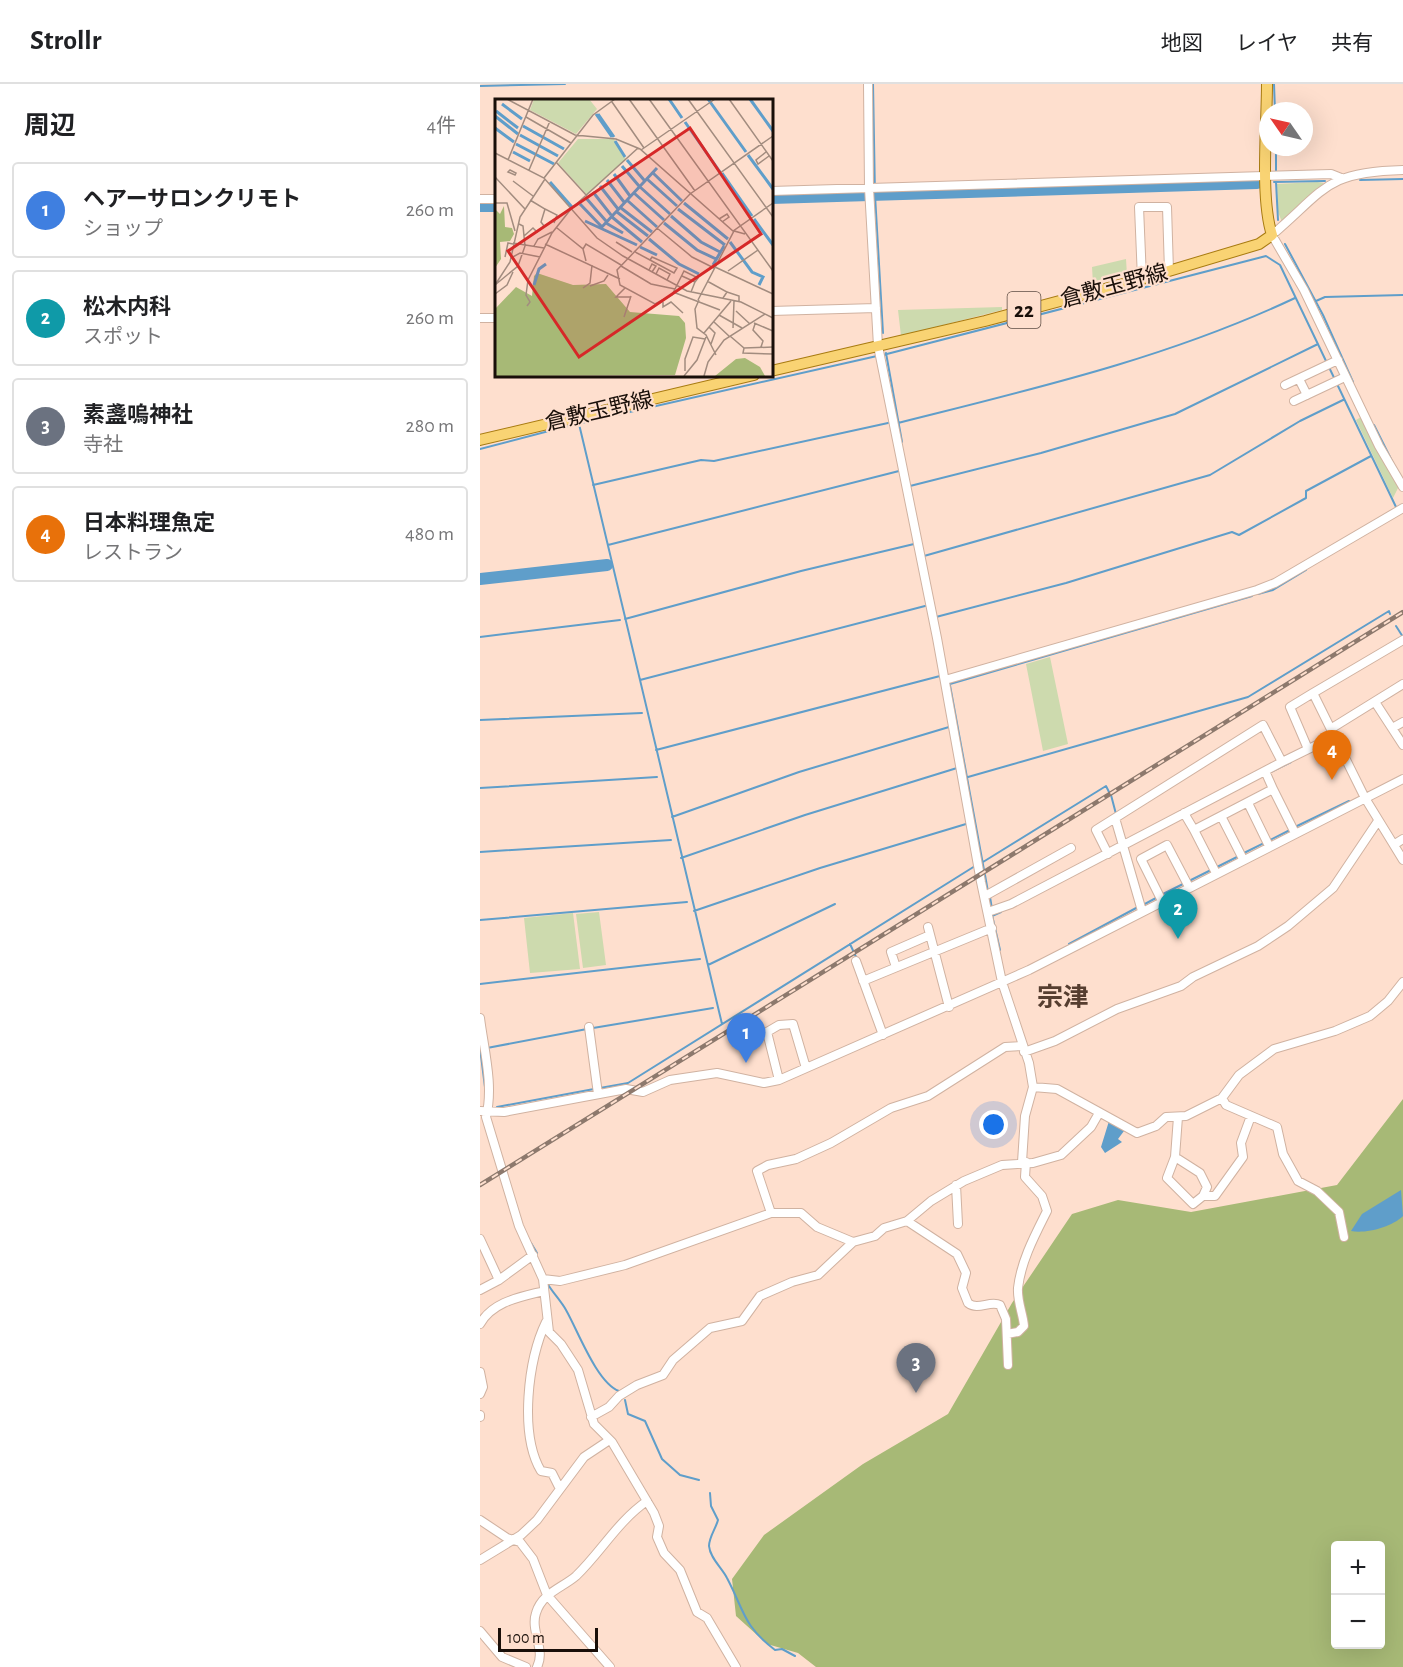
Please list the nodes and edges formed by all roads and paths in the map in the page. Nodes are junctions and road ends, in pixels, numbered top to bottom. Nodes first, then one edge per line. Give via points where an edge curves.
1 (868, 84) edge
2 (1267, 84) edge
3 (1403, 170) edge
4 (1273, 177) junction
5 (1341, 178) junction
6 (772, 191) edge
7 (872, 191) junction
8 (1272, 235) junction
9 (1169, 271) junction
10 (1142, 279) junction
11 (876, 308) junction
12 (772, 310) edge
13 (880, 352) junction
14 (1338, 360) junction
15 (772, 371) edge
16 (750, 376) edge
17 (1345, 377) junction
18 (1299, 378) junction
19 (1285, 385) dead end
20 (1307, 395) junction
21 (1294, 401) dead end
22 (480, 440) edge
23 (1403, 487) edge
24 (1403, 508) edge
25 (1402, 640) edge
26 (947, 680) junction
27 (1403, 684) edge
28 (1313, 693) junction
29 (1375, 702) junction
30 (1403, 722) edge
31 (1394, 727) junction
32 (1333, 732) junction
33 (1403, 744) edge
34 (1308, 749) junction
35 (1282, 762) junction
36 (1266, 774) junction
37 (1403, 779) edge
38 (1273, 789) junction
39 (1365, 798) junction
40 (1248, 803) junction
41 (1115, 815) junction
42 (1186, 816) junction
43 (1221, 816) junction
44 (1378, 820) junction
45 (1194, 830) junction
46 (1293, 830) junction
47 (1403, 839) edge
48 (1268, 843) junction
49 (1125, 844) junction
50 (1395, 844) junction
51 (1071, 848) dead end
52 (1108, 854) junction
53 (1242, 856) junction
54 (1403, 860) edge
55 (1214, 870) junction
56 (1187, 884) junction
57 (988, 895) junction
58 (1161, 898) junction
59 (1141, 908) junction
60 (991, 912) junction
61 (992, 928) junction
62 (934, 952) junction
63 (856, 961) dead end
64 (896, 967) junction
65 (863, 981) junction
66 (1002, 982) junction
67 (1403, 982) edge
68 (949, 1007) junction
69 (480, 1018) edge
70 (589, 1028) dead end
71 (883, 1035) junction
72 (1023, 1049) junction
73 (806, 1068) junction
74 (779, 1080) junction
75 (1033, 1087) junction
76 (598, 1090) junction
77 (1222, 1098) junction
78 (484, 1111) edge
79 (1099, 1113) junction
80 (1251, 1116) junction
81 (1178, 1117) junction
82 (1175, 1157) junction
83 (1024, 1162) junction
84 (956, 1185) junction
85 (1203, 1196) junction
86 (771, 1213) junction
87 (907, 1221) junction
88 (958, 1224) dead end
89 (1344, 1237) dead end
90 (480, 1239) edge
91 (853, 1242) junction
92 (484, 1252) edge
93 (533, 1255) junction
94 (543, 1279) junction
95 (499, 1280) junction
96 (480, 1290) edge
97 (544, 1291) junction
98 (546, 1323) junction
99 (480, 1324) edge
100 (1007, 1334) junction
101 (1008, 1365) dead end
102 (480, 1372) edge
103 (480, 1394) edge
104 (591, 1417) junction
105 (608, 1441) junction
106 (560, 1489) junction
107 (646, 1501) junction
108 (480, 1520) edge
109 (514, 1539) junction
110 (480, 1560) edge
111 (547, 1595) junction
112 (480, 1631) edge
113 (526, 1667) edge
114 (537, 1667) edge
115 (610, 1667) edge
116 (736, 1667) edge

1 - 7 street
2 - 4 main road
3 - 5 street via 1364,172
4 - 5 street via 1331,174
4 - 7 street
4 - 8 main road via 1268,220
5 - 8 street via 1319,191
6 - 7 street
7 - 11 street
8 - 9 main road, 倉敷玉野線 / 22 via 1250,248
8 - 14 street
9 - 10 main road, 倉敷玉野線 / 22
9 - 10 street via 1167,207 1139,207
10 - 13 main road, 倉敷玉野線 / 22
11 - 12 street
11 - 13 street
13 - 15 main road, 倉敷玉野線 / 22
13 - 26 street
14 - 17 street
14 - 18 street
16 - 22 main road, 倉敷玉野線 via 575,422
17 - 20 street
17 - 23 street
18 - 19 street
18 - 20 street
20 - 21 street
24 - 26 street via 1257,590
25 - 28 street
26 - 57 street
27 - 29 street
28 - 32 street
28 - 34 street via 1290,707
29 - 31 street
29 - 32 street
30 - 31 street
31 - 33 street
32 - 34 street
32 - 39 street
34 - 35 street
35 - 36 street
35 - 41 street via 1263,725
36 - 38 street
36 - 42 street
37 - 39 street
38 - 40 street
38 - 46 street
39 - 44 street
39 - 46 street
40 - 43 street
40 - 48 street
41 - 49 street
41 - 52 street via 1096,830
42 - 45 street
42 - 49 street
43 - 45 street
43 - 53 street
44 - 50 street
44 - 72 street via 1333,888 1258,946 1181,986 1117,1009 1055,1041
45 - 55 street
46 - 48 street
47 - 50 street
48 - 53 street
49 - 52 street
49 - 59 street
50 - 54 street
51 - 57 street
52 - 60 street
53 - 55 street
55 - 56 street
56 - 58 street
56 - 58 street via 1167,845 1141,859
57 - 60 street
58 - 59 street
59 - 66 street
60 - 61 street
61 - 62 street
61 - 66 street
62 - 64 street
62 - 64 street via 929,931 891,952
62 - 68 street
63 - 65 street
64 - 65 street
65 - 71 street
66 - 68 street
66 - 72 street
67 - 77 street via 1388,1001 1353,1024 1274,1048 1239,1075
68 - 71 street
69 - 78 street via 489,1091
70 - 76 street
71 - 73 street
72 - 75 street
72 - 86 street via 1005,1047 928,1096 891,1108 796,1159 757,1171
73 - 74 street
73 - 74 street via 793,1023 778,1025 767,1032
74 - 76 street via 764,1083 717,1073 670,1080 643,1092
75 - 79 street via 1057,1089
75 - 83 street via 1025,1116
76 - 78 street via 504,1112
77 - 80 street via 1226,1105
77 - 81 street
78 - 93 street via 519,1226
79 - 81 street via 1137,1133 1156,1126 1166,1117
79 - 83 street via 1091,1127 1061,1155
80 - 85 street via 1241,1143 1243,1157 1215,1197
80 - 89 street via 1277,1127 1283,1154 1298,1181 1317,1191 1339,1212
81 - 82 street
82 - 85 street via 1200,1173 1207,1186
82 - 85 street via 1167,1178 1193,1204
83 - 84 street via 1002,1165
83 - 100 street via 1025,1177 1042,1196 1047,1211 1021,1275 1019,1297 1024,1326 1017,1333
84 - 87 street
84 - 88 street
86 - 91 street via 801,1214 817,1227
86 - 94 street via 625,1265 560,1281
87 - 91 street
87 - 100 street via 957,1254 966,1273 962,1288 968,1303 976,1307 1000,1305
90 - 92 street
91 - 104 street via 818,1275 760,1296 742,1321 710,1328 673,1360 663,1375 637,1385
92 - 95 street
93 - 94 street
93 - 95 street
94 - 97 street
95 - 96 street
97 - 98 street
97 - 99 street via 511,1300 486,1313
98 - 104 street via 578,1370
98 - 106 street via 533,1355 531,1439 541,1471 552,1473
100 - 101 street
102 - 103 street
104 - 105 street
105 - 106 street via 584,1457
105 - 107 street
106 - 109 street via 537,1520
107 - 111 street via 632,1511 576,1576
107 - 116 street via 656,1517 657,1537 664,1553 680,1570 697,1612 707,1618
108 - 109 street
109 - 110 street
109 - 111 street via 533,1559
111 - 114 street via 535,1617 542,1656
111 - 115 street
112 - 113 street via 502,1657

